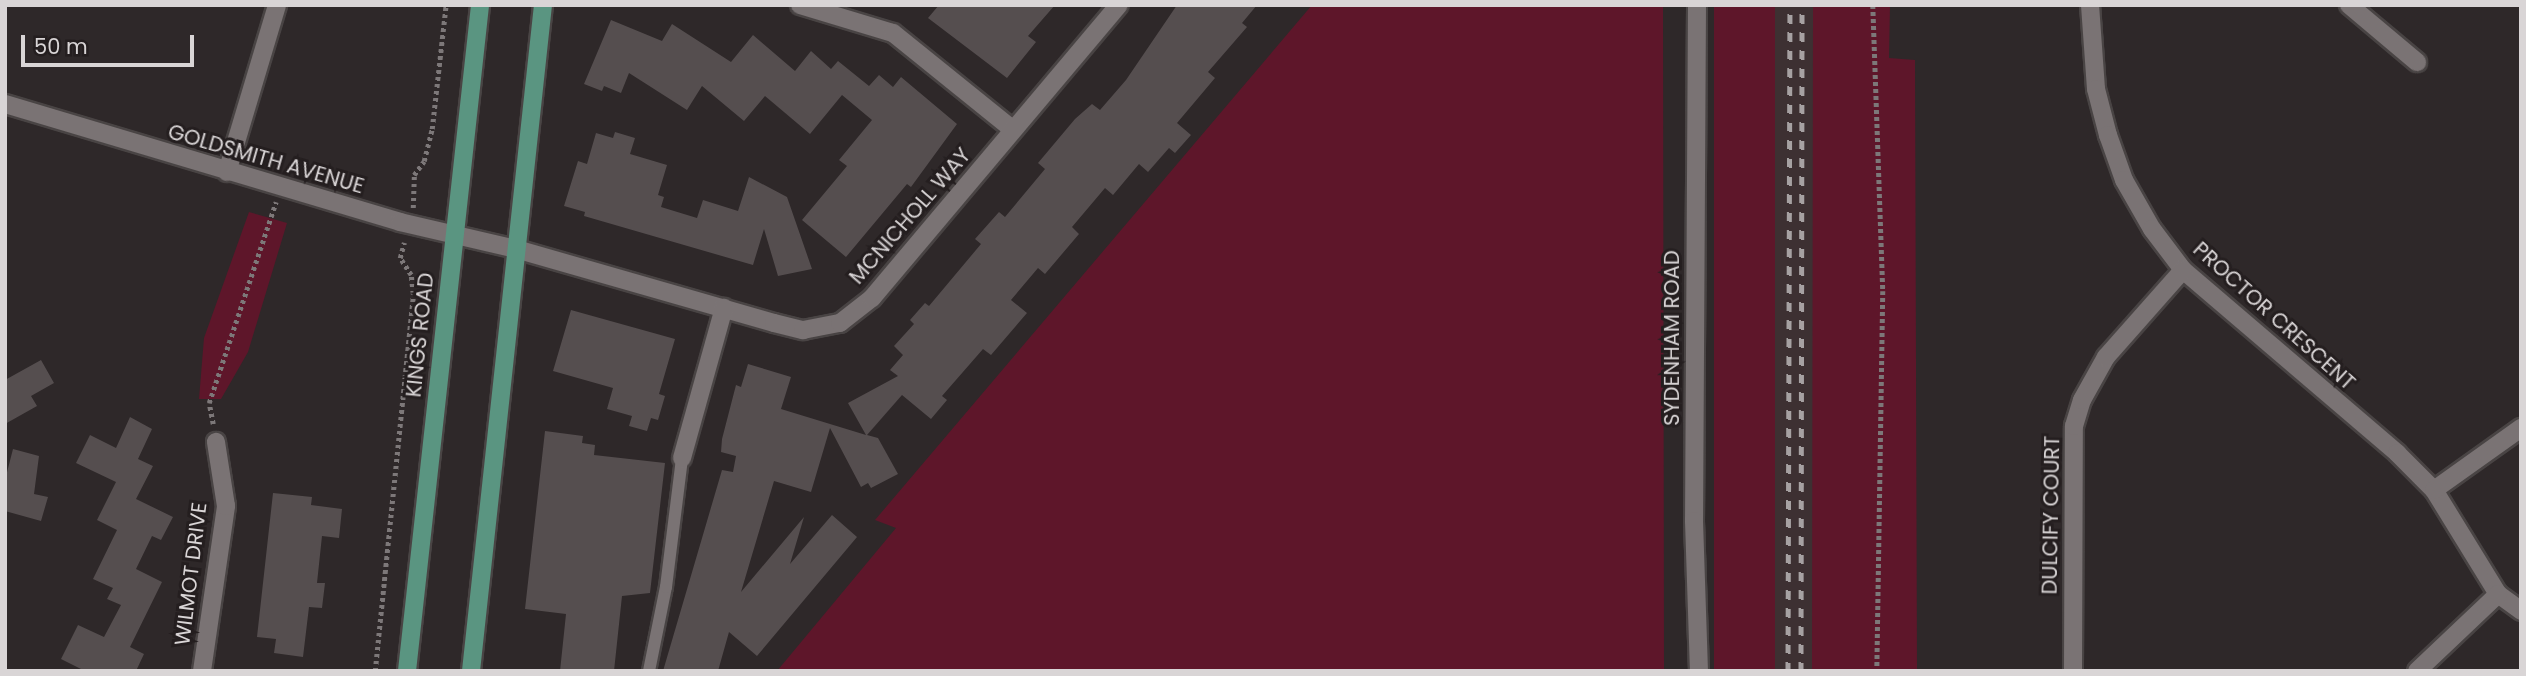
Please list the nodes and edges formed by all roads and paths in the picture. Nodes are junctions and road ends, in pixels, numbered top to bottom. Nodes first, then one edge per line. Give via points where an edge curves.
1 (277, 5) edge
2 (446, 5) edge
3 (480, 5) edge
4 (543, 5) edge
5 (800, 5) edge
6 (1119, 5) edge
7 (1697, 5) edge
8 (1873, 5) edge
9 (2090, 5) edge
10 (2349, 5) edge
11 (2417, 62) dead end
12 (5, 104) edge
13 (1013, 131) junction
14 (228, 172) junction
15 (281, 187) junction
16 (409, 225) junction
17 (453, 236) junction
18 (516, 249) junction
19 (2183, 270) junction
20 (724, 309) junction
21 (2521, 428) edge
22 (216, 442) joint
23 (682, 458) joint
24 (2434, 490) junction
25 (2498, 594) junction
26 (2521, 611) edge
27 (202, 671) edge
28 (374, 671) edge
29 (407, 671) edge
30 (471, 671) edge
31 (649, 671) edge
32 (1699, 671) edge
33 (1877, 671) edge
34 (2073, 671) edge
35 (2417, 671) edge

1 - 14 street
2 - 16 path via 432,129 424,162 414,175
3 - 17 main road, KINGS ROAD
4 - 18 main road
5 - 13 street via 893,33
6 - 13 street, MCNICHOLL WAY
7 - 32 street, SYDENHAM ROAD via 1694,521
8 - 33 path via 1883,291
9 - 19 street, PROCTOR CRESCENT via 2096,89 2112,147 2131,193
10 - 11 street
12 - 14 street, GOLDSMITH AVENUE
13 - 20 street, MCNICHOLL WAY via 872,298 840,323 803,330
14 - 15 street, GOLDSMITH AVENUE
15 - 16 street, GOLDSMITH AVENUE
15 - 22 path via 209,403
16 - 17 street, GOLDSMITH AVENUE
16 - 28 path via 400,258 411,275 413,294
17 - 18 street, GOLDSMITH AVENUE
17 - 29 main road, KINGS ROAD
18 - 20 street, MCNICHOLL WAY
18 - 30 main road
19 - 24 street, PROCTOR CRESCENT
19 - 34 street, DULCIFY COURT via 2106,357 2082,400 2074,426
20 - 23 street
21 - 24 street
22 - 27 street, WILMOT DRIVE via 226,506
23 - 31 lane via 666,587
24 - 25 street, PROCTOR CRESCENT
25 - 26 street, PROCTOR CRESCENT
25 - 35 street

